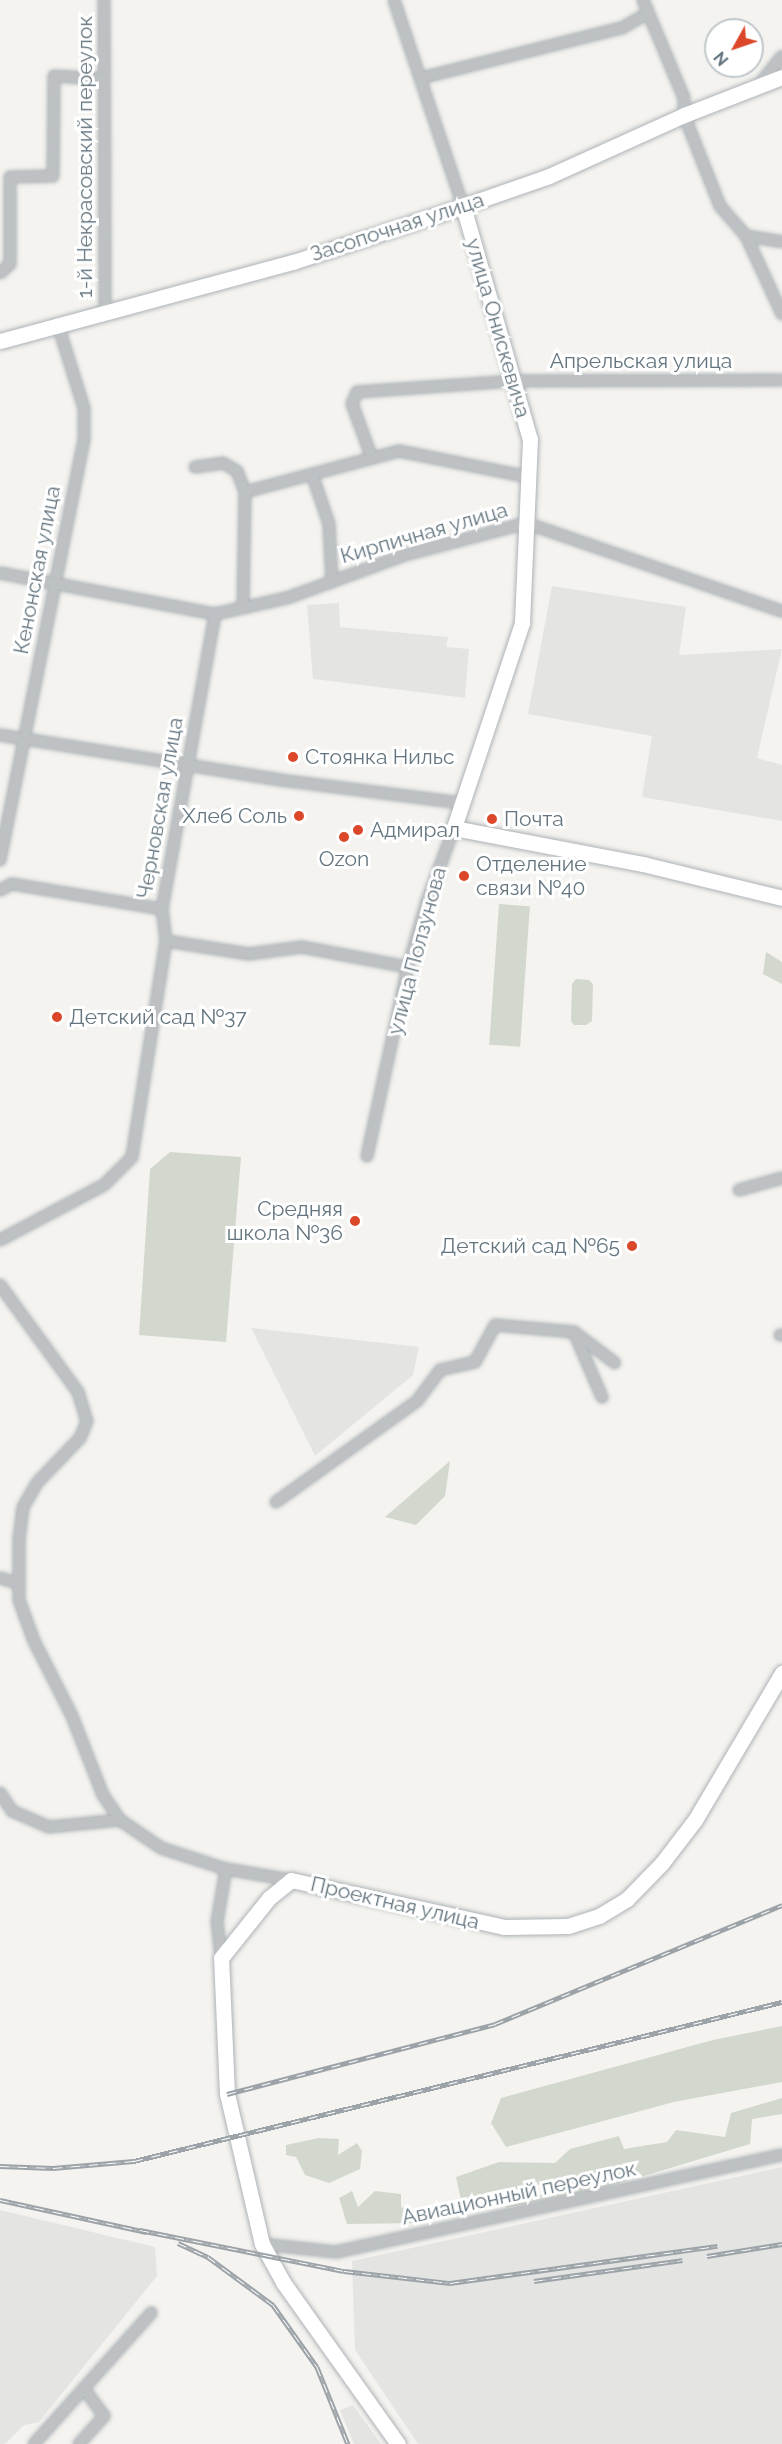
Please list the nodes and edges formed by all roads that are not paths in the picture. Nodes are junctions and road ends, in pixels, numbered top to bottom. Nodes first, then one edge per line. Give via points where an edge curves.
1 (104, 0) edge
2 (394, 0) edge
3 (643, 0) edge
4 (648, 13) junction
5 (782, 56) edge
6 (782, 76) edge
7 (421, 78) junction
8 (104, 79) junction
9 (757, 87) junction
10 (684, 115) junction
11 (463, 206) junction
12 (746, 236) junction
13 (782, 242) edge
14 (0, 273) edge
15 (105, 313) junction
16 (782, 314) edge
17 (58, 326) junction
18 (0, 341) edge
19 (782, 380) edge
20 (513, 381) junction
21 (372, 458) junction
22 (195, 468) dead end
23 (312, 474) junction
24 (529, 477) junction
25 (245, 492) junction
26 (526, 524) junction
27 (0, 573) edge
28 (53, 582) junction
29 (332, 582) junction
30 (243, 608) junction
31 (782, 611) edge
32 (215, 614) junction
33 (0, 735) edge
34 (26, 736) junction
35 (186, 763) junction
36 (461, 803) junction
37 (454, 828) junction
38 (0, 860) edge
39 (0, 890) edge
40 (782, 898) edge
41 (162, 909) junction
42 (166, 941) junction
43 (408, 967) junction
44 (367, 1156) dead end
45 (782, 1178) edge
46 (739, 1190) dead end
47 (0, 1240) edge
48 (0, 1285) edge
49 (574, 1332) junction
50 (615, 1363) dead end
51 (603, 1397) dead end
52 (276, 1502) dead end
53 (0, 1578) edge
54 (18, 1583) junction
55 (782, 1673) edge
56 (2, 1802) edge
57 (120, 1820) junction
58 (226, 1869) junction
59 (291, 1880) junction
60 (220, 1958) junction
61 (782, 2155) edge
62 (262, 2244) junction
63 (151, 2313) dead end
64 (84, 2388) junction
65 (34, 2444) edge
66 (79, 2444) edge
67 (398, 2444) edge

1 - 8 street, 1-й Некрасовский переулок
2 - 7 street, улица Онискевича
3 - 4 street
4 - 7 street via 622,28
4 - 10 street via 684,98
5 - 9 street
6 - 9 street, Засопочная улица
7 - 11 street, улица Онискевича
8 - 14 street via 54,76 53,176 10,177 10,264
8 - 15 street, 1-й Некрасовский переулок
9 - 10 street, Засопочная улица
10 - 11 street, Засопочная улица via 549,176
10 - 12 street via 720,206
11 - 15 street, Засопочная улица via 293,262
11 - 20 street, улица Онискевича
12 - 13 street
12 - 16 street
15 - 17 street, Засопочная улица
17 - 18 street, Засопочная улица
17 - 28 street, Кенонская улица via 84,408 84,439
19 - 20 street, Апрельская улица
20 - 21 street, Апрельская улица via 357,392 352,404
20 - 24 street, улица Онискевича via 530,439
21 - 23 street
21 - 24 street via 399,451
22 - 25 street via 223,463 237,471
23 - 25 street
23 - 29 street via 329,525
24 - 26 street, улица Онискевича
25 - 30 street
26 - 29 street, Кирпичная улица via 405,555
26 - 31 street, Кирпичная улица
26 - 36 street, улица Онискевича via 522,623
27 - 28 street, Кирпичная улица
28 - 32 street, Кирпичная улица
28 - 34 street, Кенонская улица
29 - 30 street, Кирпичная улица
30 - 32 street, Кирпичная улица
32 - 35 street, Черновская улица
33 - 34 street
34 - 35 street
34 - 38 street, Кенонская улица
35 - 36 street
35 - 41 street, Черновская улица
36 - 37 street, улица Онискевича
37 - 40 street via 643,864
37 - 43 street, улица Ползунова
39 - 41 street via 12,884
41 - 42 street, Черновская улица
42 - 43 street via 249,954 302,947
42 - 47 street, Черновская улица via 132,1157 104,1185
43 - 44 street, улица Ползунова
45 - 46 street
48 - 54 street via 78,1392 87,1421 80,1438 38,1483 23,1507
49 - 50 street
49 - 51 street
49 - 52 street via 495,1325 475,1362 440,1370 417,1401
53 - 54 street
54 - 57 street via 19,1600 34,1641 72,1716 103,1795
55 - 59 street, Проектная улица via 695,1820 662,1863 627,1899 599,1916 568,1926 534,1929 404,1908
56 - 57 street via 25,1818 49,1827
57 - 58 street via 161,1848
58 - 59 street
58 - 60 street via 217,1922
59 - 60 street, Проектная улица via 269,1898
60 - 62 street via 227,2094
61 - 62 street, Авиационный переулок via 336,2252
62 - 67 street via 283,2282
63 - 64 street
64 - 65 street
64 - 66 street via 104,2416

